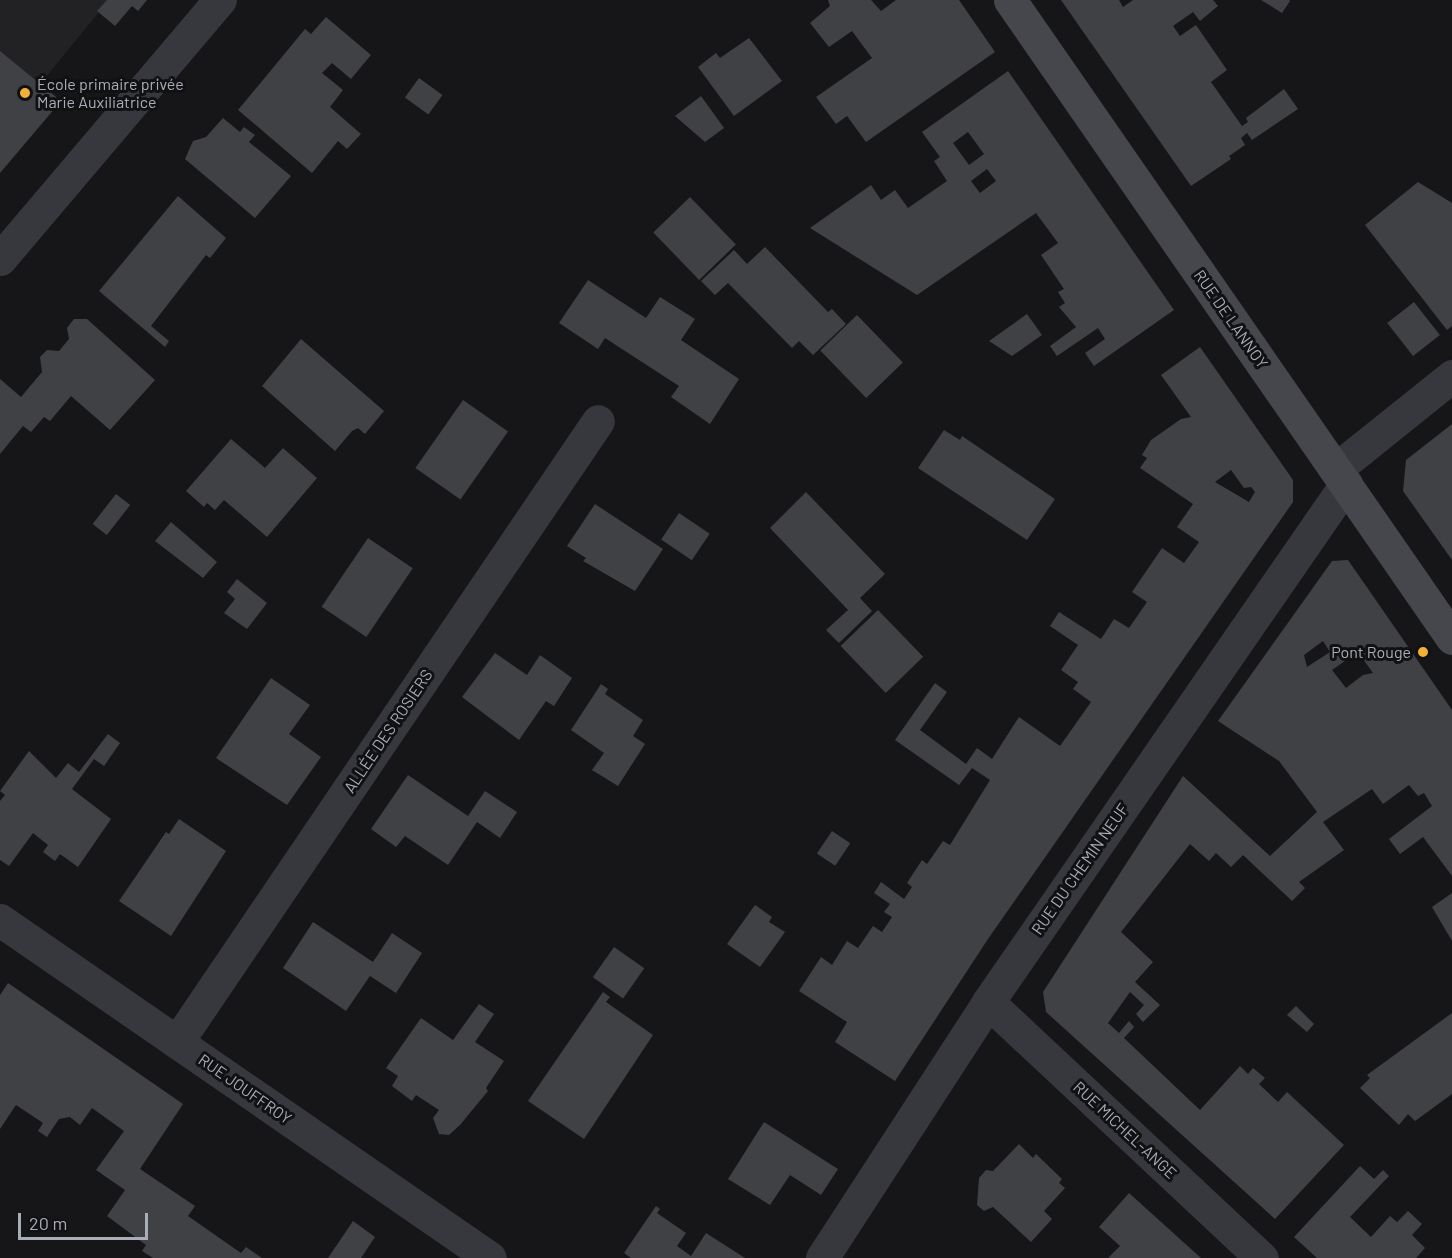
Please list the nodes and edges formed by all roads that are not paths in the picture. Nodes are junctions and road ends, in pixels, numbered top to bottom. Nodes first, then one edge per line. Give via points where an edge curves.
1 (220, 0) edge
2 (1010, 0) edge
3 (0, 259) edge
4 (1452, 376) edge
5 (598, 421) dead end
6 (1341, 477) junction
7 (1452, 638) edge
8 (0, 920) edge
9 (988, 1002) junction
10 (177, 1042) junction
11 (490, 1258) edge
12 (822, 1258) edge
13 (1262, 1258) edge

1 - 3 street
2 - 6 main road, RUE DE LANNOY
4 - 6 street, RUE DU CHEMIN NEUF
5 - 10 street, ALLÉE DES ROSIERS
6 - 7 main road, RUE DE LANNOY
6 - 9 street, RUE DU CHEMIN NEUF
8 - 10 street, RUE JOUFFROY
9 - 12 street, RUE DU CHEMIN NEUF
9 - 13 street, RUE MICHEL-ANGE
10 - 11 street, RUE JOUFFROY

